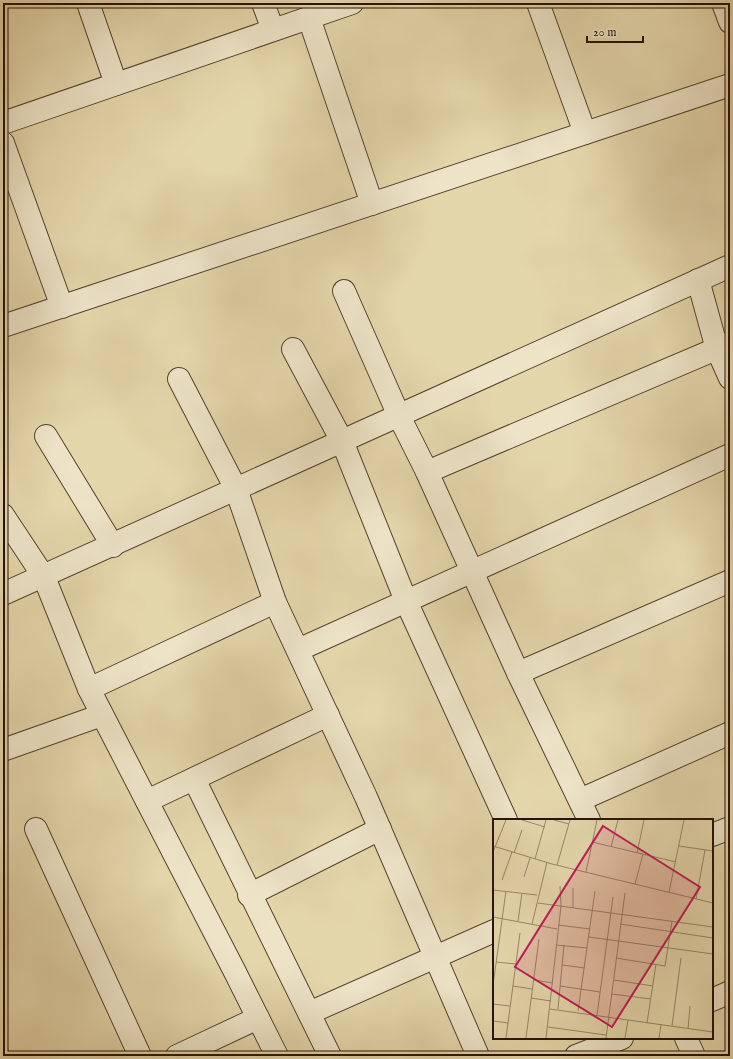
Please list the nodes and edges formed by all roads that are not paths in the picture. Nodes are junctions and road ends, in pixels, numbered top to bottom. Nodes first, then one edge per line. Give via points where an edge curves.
1 (88, 3) edge
2 (263, 3) edge
3 (352, 3) edge
4 (538, 3) edge
5 (723, 3) edge
6 (310, 18) junction
7 (730, 22) edge
8 (273, 30) junction
9 (116, 84) junction
10 (730, 85) edge
11 (3, 123) edge
12 (585, 133) junction
13 (3, 143) edge
14 (372, 204) junction
15 (730, 266) edge
16 (698, 280) junction
17 (344, 291) dead end
18 (62, 307) junction
19 (3, 326) edge
20 (723, 346) edge
21 (293, 349) dead end
22 (730, 378) edge
23 (178, 379) dead end
24 (399, 416) junction
25 (46, 436) dead end
26 (342, 441) junction
27 (730, 455) edge
28 (427, 472) junction
29 (236, 489) junction
30 (3, 515) edge
31 (113, 546) junction
32 (471, 571) junction
33 (44, 577) junction
34 (730, 581) edge
35 (3, 594) edge
36 (406, 601) junction
37 (276, 602) junction
38 (298, 650) junction
39 (518, 673) junction
40 (89, 689) junction
41 (102, 715) junction
42 (328, 715) junction
43 (730, 733) edge
44 (3, 750) edge
45 (194, 779) junction
46 (580, 800) junction
47 (147, 801) junction
48 (506, 819) edge
49 (589, 819) edge
50 (730, 828) edge
51 (36, 829) dead end
52 (380, 829) junction
53 (713, 836) edge
54 (250, 895) junction
55 (493, 931) edge
56 (435, 957) junction
57 (730, 992) edge
58 (713, 1000) edge
59 (309, 1013) junction
60 (258, 1018) junction
61 (686, 1039) edge
62 (611, 1040) edge
63 (140, 1056) edge
64 (177, 1056) edge
65 (277, 1056) edge
66 (330, 1056) edge
67 (478, 1056) edge
68 (576, 1056) edge
69 (694, 1056) edge

1 - 9 street
2 - 8 street
3 - 6 street
4 - 12 street
5 - 7 street
6 - 8 street
6 - 14 street
8 - 9 street
9 - 11 street
10 - 12 street
12 - 14 street
13 - 18 street
14 - 18 street
15 - 16 street
16 - 20 street
16 - 24 street
17 - 24 street
18 - 19 street
20 - 22 street
20 - 28 street
21 - 26 street
23 - 29 street
24 - 26 street
24 - 28 street
25 - 31 street
26 - 29 street
26 - 36 street
27 - 32 street
28 - 32 street
29 - 31 street
29 - 37 street
30 - 33 street
31 - 33 street
32 - 36 street
32 - 39 street
33 - 35 street
33 - 40 street
34 - 39 street
36 - 38 street
36 - 48 street
37 - 38 street
37 - 40 street
38 - 42 street
39 - 46 street
40 - 41 street
41 - 44 street
41 - 47 street
42 - 45 street
42 - 52 street
43 - 46 street
45 - 47 street
45 - 54 street
46 - 49 street
47 - 60 street
50 - 53 street
51 - 63 street
52 - 54 street
52 - 56 street
54 - 59 street
55 - 56 street
56 - 59 street
56 - 67 street
57 - 58 street
59 - 66 street
60 - 64 street
60 - 65 street
61 - 69 street
62 - 68 street

